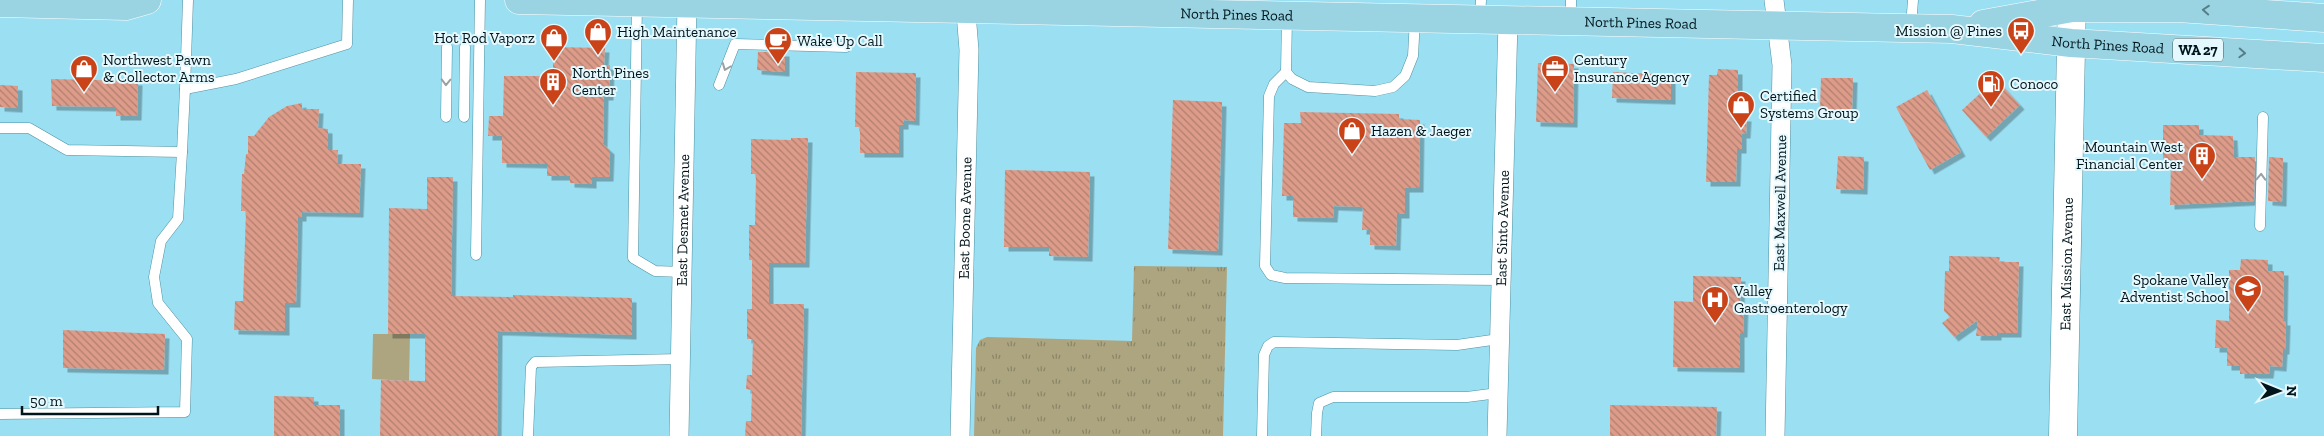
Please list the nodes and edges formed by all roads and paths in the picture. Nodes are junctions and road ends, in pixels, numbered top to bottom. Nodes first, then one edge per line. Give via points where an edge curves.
1 (147, 0) edge
2 (188, 0) edge
3 (348, 0) edge
4 (480, 0) edge
5 (519, 0) edge
6 (1774, 0) edge
7 (1913, 0) edge
8 (644, 2) edge
9 (0, 3) edge
10 (687, 3) junction
11 (2072, 4) edge
12 (966, 5) edge
13 (1115, 7) edge
14 (1157, 7) edge
15 (1224, 8) edge
16 (1481, 10) edge
17 (1571, 11) edge
18 (1286, 16) junction
19 (2324, 18) edge
20 (1415, 19) junction
21 (1508, 21) junction
22 (1778, 27) junction
23 (1910, 29) junction
24 (1952, 29) junction
25 (2071, 43) junction
26 (447, 47) dead end
27 (465, 47) dead end
28 (846, 47) dead end
29 (2324, 58) edge
30 (1286, 72) junction
31 (719, 85) dead end
32 (185, 89) junction
33 (446, 117) dead end
34 (464, 117) dead end
35 (2263, 117) dead end
36 (0, 128) edge
37 (182, 152) junction
38 (2260, 226) dead end
39 (476, 255) dead end
40 (682, 272) junction
41 (1501, 280) junction
42 (1499, 339) junction
43 (681, 359) junction
44 (1498, 393) junction
45 (0, 414) edge
46 (528, 436) edge
47 (679, 436) edge
48 (960, 436) edge
49 (1262, 436) edge
50 (1316, 436) edge
51 (1497, 436) edge
52 (1775, 436) edge
53 (2063, 436) edge

1 - 9 main road via 126,6
2 - 32 lane
3 - 32 lane via 347,44 236,78
4 - 39 lane
5 - 8 main road, North Pines Road / WA 27
6 - 22 street, East Maxwell Avenue
7 - 23 lane
8 - 10 main road, North Pines Road / WA 27
8 - 40 lane via 634,258 655,271
10 - 12 main road, North Pines Road / WA 27
10 - 40 street, East Desmet Avenue
19 -> 11 main road, North Pines Road / WA 27
11 - 24 main road, North Pines Road / WA 27
11 - 25 street, East Mission Avenue
12 - 13 main road, North Pines Road / WA 27
12 - 48 street, East Boone Avenue via 969,50
13 - 14 main road, North Pines Road / WA 27
14 - 15 main road, North Pines Road / WA 27
15 - 18 main road, North Pines Road / WA 27
16 - 20 main road, North Pines Road / WA 27
16 - 21 main road, North Pines Road / WA 27
17 - 21 main road, North Pines Road / WA 27
17 - 22 main road, North Pines Road / WA 27
18 - 20 main road, North Pines Road / WA 27 via 1366,13
18 - 30 lane
20 - 30 lane via 1413,56 1405,76 1393,87 1375,91 1308,87
21 - 41 street, East Sinto Avenue
22 - 23 main road, North Pines Road / WA 27
22 - 52 street, East Maxwell Avenue via 1782,65
23 - 24 main road, North Pines Road / WA 27
24 - 25 main road, North Pines Road / WA 27
25 -> 29 main road, North Pines Road / WA 27
25 - 53 street, East Mission Avenue
26 -> 33 lane
27 - 34 lane
28 -> 31 lane via 735,44
30 - 41 lane via 1274,84 1269,96 1265,266 1271,275 1285,278
32 - 37 lane
38 -> 35 lane
36 - 37 lane via 29,128 67,150
37 - 45 lane via 178,219 161,241 154,277 158,303 187,338 186,412
40 - 43 street, East Desmet Avenue
41 - 42 street, East Sinto Avenue
42 - 44 street, East Sinto Avenue
42 - 49 lane via 1457,345 1274,342 1264,355
43 - 46 lane via 535,362 532,367
43 - 47 street, East Desmet Avenue
44 - 50 lane via 1467,397 1333,398 1319,403
44 - 51 street, East Sinto Avenue

